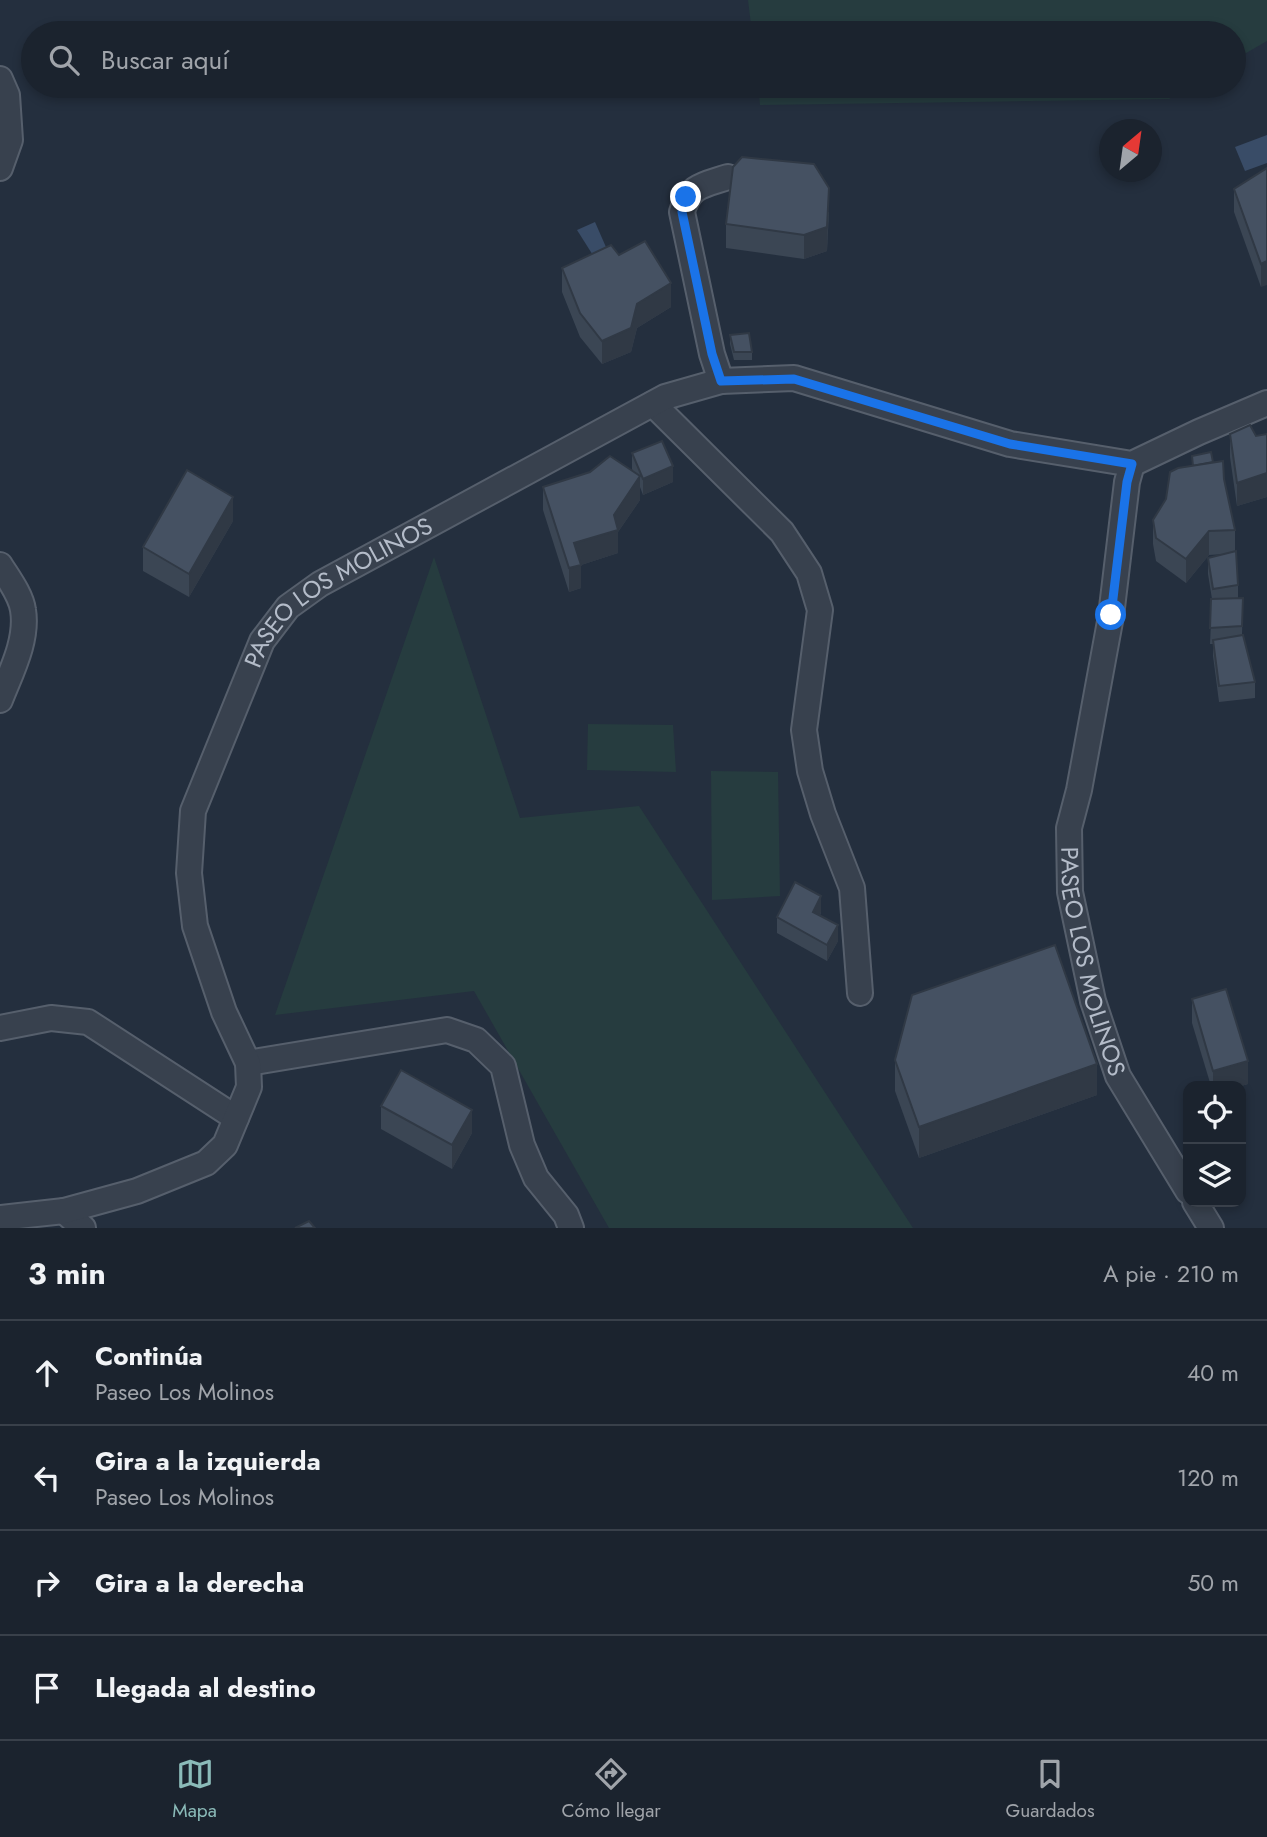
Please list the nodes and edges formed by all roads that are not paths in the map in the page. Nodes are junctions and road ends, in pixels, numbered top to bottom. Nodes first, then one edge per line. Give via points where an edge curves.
1 (0, 79) edge
2 (0, 168) edge
3 (728, 177) dead end
4 (721, 381) junction
5 (1267, 403) edge
6 (653, 404) junction
7 (1132, 464) junction
8 (0, 565) edge
9 (12, 633) edge
10 (0, 700) edge
11 (860, 993) dead end
12 (0, 1028) edge
13 (248, 1063) junction
14 (236, 1118) junction
15 (1183, 1183) edge
16 (1198, 1207) edge
17 (64, 1211) junction
18 (0, 1218) edge
19 (83, 1228) edge
20 (571, 1228) edge
21 (1211, 1228) edge

1 - 2 street via 7,95 10,140
3 - 4 street via 697,187 686,197 682,212
4 - 6 street, PASEO LOS MOLINOS
4 - 7 street, PASEO LOS MOLINOS via 794,379 1010,444
5 - 7 street
6 - 11 street via 782,532 809,573 820,610 804,730 823,814 852,888
6 - 13 street, PASEO LOS MOLINOS via 320,584 288,607 262,641 192,811 189,873 195,926 224,1012
7 - 15 street, PASEO LOS MOLINOS via 1111,615 1069,828 1070,892 1093,1001 1118,1076
8 - 9 street via 23,607
9 - 10 street via 16,660
12 - 14 street via 51,1018 88,1022
13 - 14 street via 249,1087
13 - 20 street via 447,1030 476,1040 503,1066 526,1156
14 - 17 street via 225,1145 206,1163 137,1191
16 - 21 street
17 - 18 street
17 - 19 street

